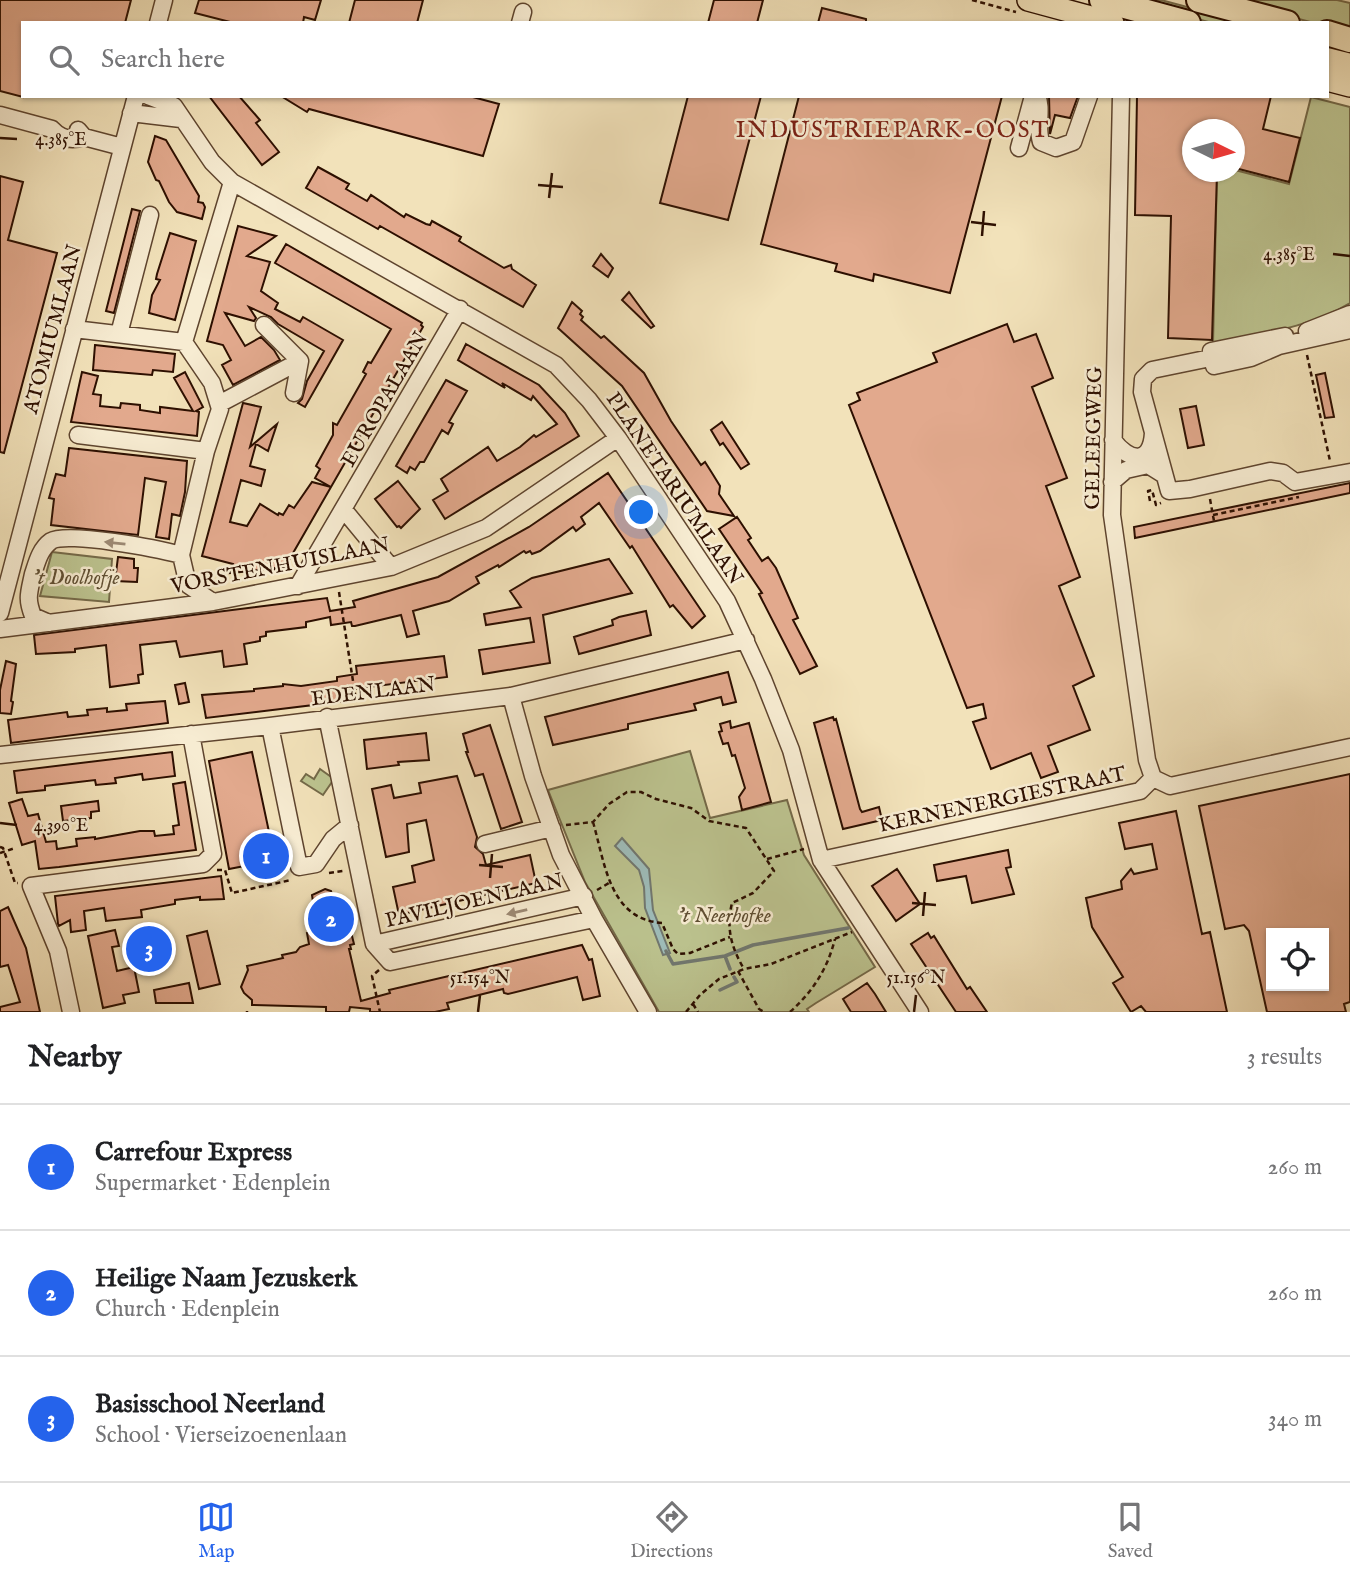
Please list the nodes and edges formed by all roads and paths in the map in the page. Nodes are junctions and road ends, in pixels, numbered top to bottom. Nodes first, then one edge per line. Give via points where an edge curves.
1 (164, 0) edge
2 (1028, 0) edge
3 (1102, 0) edge
4 (1199, 0) edge
5 (1053, 15) edge
6 (159, 21) edge
7 (1098, 21) edge
8 (1181, 21) edge
9 (1279, 21) edge
10 (1329, 34) edge
11 (1350, 40) edge
12 (1329, 61) edge
13 (1350, 66) edge
14 (1329, 81) edge
15 (1350, 86) edge
16 (135, 98) edge
17 (153, 98) edge
18 (1034, 98) edge
19 (1036, 98) edge
20 (1088, 98) edge
21 (1121, 98) edge
22 (131, 113) junction
23 (0, 115) edge
24 (181, 119) junction
25 (122, 147) junction
26 (1019, 148) dead end
27 (232, 182) junction
28 (150, 215) dead end
29 (460, 309) junction
30 (1350, 314) edge
31 (264, 325) dead end
32 (74, 329) junction
33 (1350, 331) edge
34 (119, 334) junction
35 (1303, 340) junction
36 (184, 342) junction
37 (1225, 355) dead end
38 (300, 361) junction
39 (1143, 365) dead end
40 (294, 393) dead end
41 (219, 404) junction
42 (1146, 404) junction
43 (1153, 433) junction
44 (78, 435) dead end
45 (618, 438) junction
46 (1113, 440) junction
47 (206, 451) junction
48 (1350, 472) edge
49 (1164, 475) junction
50 (1333, 475) junction
51 (1112, 482) junction
52 (1309, 495) dead end
53 (1150, 502) dead end
54 (1155, 502) dead end
55 (344, 510) junction
56 (1213, 514) dead end
57 (181, 555) junction
58 (391, 567) junction
59 (337, 579) junction
60 (298, 586) junction
61 (213, 602) junction
62 (0, 613) edge
63 (51, 624) junction
64 (0, 629) edge
65 (746, 640) junction
66 (511, 695) junction
67 (358, 713) junction
68 (327, 717) junction
69 (270, 726) junction
70 (191, 734) junction
71 (1350, 747) edge
72 (0, 755) edge
73 (1153, 778) junction
74 (593, 822) junction
75 (350, 825) junction
76 (552, 828) junction
77 (485, 844) dead end
78 (0, 847) edge
79 (15, 849) dead end
80 (2, 853) edge
81 (820, 853) junction
82 (214, 854) junction
83 (766, 859) junction
84 (360, 868) junction
85 (327, 873) dead end
86 (291, 880) dead end
87 (31, 886) junction
88 (584, 897) junction
89 (594, 919) junction
90 (866, 928) junction
91 (730, 937) junction
92 (835, 938) junction
93 (374, 944) junction
94 (390, 962) junction
95 (744, 969) junction
96 (738, 971) junction
97 (693, 1004) junction
98 (71, 1012) edge
99 (380, 1012) edge
100 (648, 1012) edge
101 (686, 1012) edge
102 (698, 1012) edge
103 (764, 1012) edge
104 (790, 1012) edge
105 (920, 1012) edge

1 - 6 street
2 - 5 main road
3 - 8 highway
4 - 9 highway
5 - 7 main road
10 - 11 highway
12 - 13 highway
14 - 15 main road
16 - 22 street, ATOMIUMLAAN
17 - 24 street, PLANETARIUMLAAN via 174,106
18 - 26 street
19 - 20 street via 1041,104 1037,126 1041,142 1056,148 1073,142
21 - 46 street, GELEEGWEG
22 - 24 street
22 - 25 street, ATOMIUMLAAN
23 - 25 street via 52,129 62,125 84,137
24 - 27 street, PLANETARIUMLAAN
25 - 32 street, ATOMIUMLAAN
27 - 29 street, PLANETARIUMLAAN
27 - 36 street
28 - 34 street
29 - 45 street, PLANETARIUMLAAN via 556,365
29 - 55 street, EUROPALAAN
30 - 39 street via 1301,332
31 - 38 street
32 - 34 street
32 - 62 street, ATOMIUMLAAN
33 - 35 street
34 - 36 street
35 - 42 street via 1251,358 1154,378 1149,382
35 - 50 path
36 - 41 street via 212,383
37 - 42 street via 1152,370 1143,379
38 - 40 street
38 - 41 street
41 - 47 street
42 - 43 street
43 - 46 street via 1152,447 1144,456 1122,452
43 - 49 street
44 - 47 street
45 - 58 street, VORSTENHUISLAAN via 486,528
45 - 65 street, PLANETARIUMLAAN via 727,601
46 - 51 street, GELEEGWEG
47 - 57 street
48 - 50 street
49 - 50 street via 1169,491 1270,471 1295,482
49 - 51 street via 1149,465 1126,470
51 - 73 street, GELEEGWEG via 1116,558
52 - 56 path
53 - 54 path via 1148,491 1152,490
55 - 58 street
55 - 60 street, EUROPALAAN
57 - 61 street via 188,585
57 -> 63 street via 66,538 49,542 38,556 27,599 33,616
58 - 59 street, VORSTENHUISLAAN
59 - 60 street, VORSTENHUISLAAN
59 - 67 path
60 - 61 street, VORSTENHUISLAAN
61 - 63 street, VORSTENHUISLAAN
63 - 64 street, VORSTENHUISLAAN
65 - 66 street, EDENLAAN
65 - 81 street, PLANETARIUMLAAN via 791,750
66 - 67 street, EDENLAAN
66 - 76 street
67 - 68 street, EDENLAAN
68 - 69 street, EDENLAAN
68 - 75 street
69 - 70 street, EDENLAAN
69 - 75 street via 299,866 316,864 333,839
70 - 72 street, EDENLAAN
70 - 82 street
71 - 73 street, KERNENERGIESTRAAT via 1170,786
73 - 81 street, KERNENERGIESTRAAT via 1140,790
74 - 76 path
74 - 83 path via 626,792 640,792 691,808 709,821 746,828
74 - 91 path via 609,883 620,902 649,922 662,923 678,954
75 - 84 street
76 - 77 street
76 - 88 street
78 - 80 path
79 - 80 path
80 - 87 path via 15,883
81 - 83 path
81 - 90 street, PLANETARIUMLAAN
82 - 86 path via 217,872 225,870 232,893
82 - 87 street via 203,864
83 - 91 path via 774,871 753,893 732,903 727,922
84 - 85 path
84 - 93 street
87 - 98 street via 58,951
88 - 89 street
88 -> 93 street, PAVILJOENLAAN
89 - 94 street, PAVILJOENLAAN
89 - 100 street
90 - 92 path
90 - 105 street, PLANETARIUMLAAN
91 - 95 path
92 - 95 path via 771,964
92 - 104 path via 819,981
93 - 94 street
94 - 99 path via 372,976
95 - 96 path
96 - 97 path via 719,979
96 - 103 path
97 - 101 path
97 - 102 path

